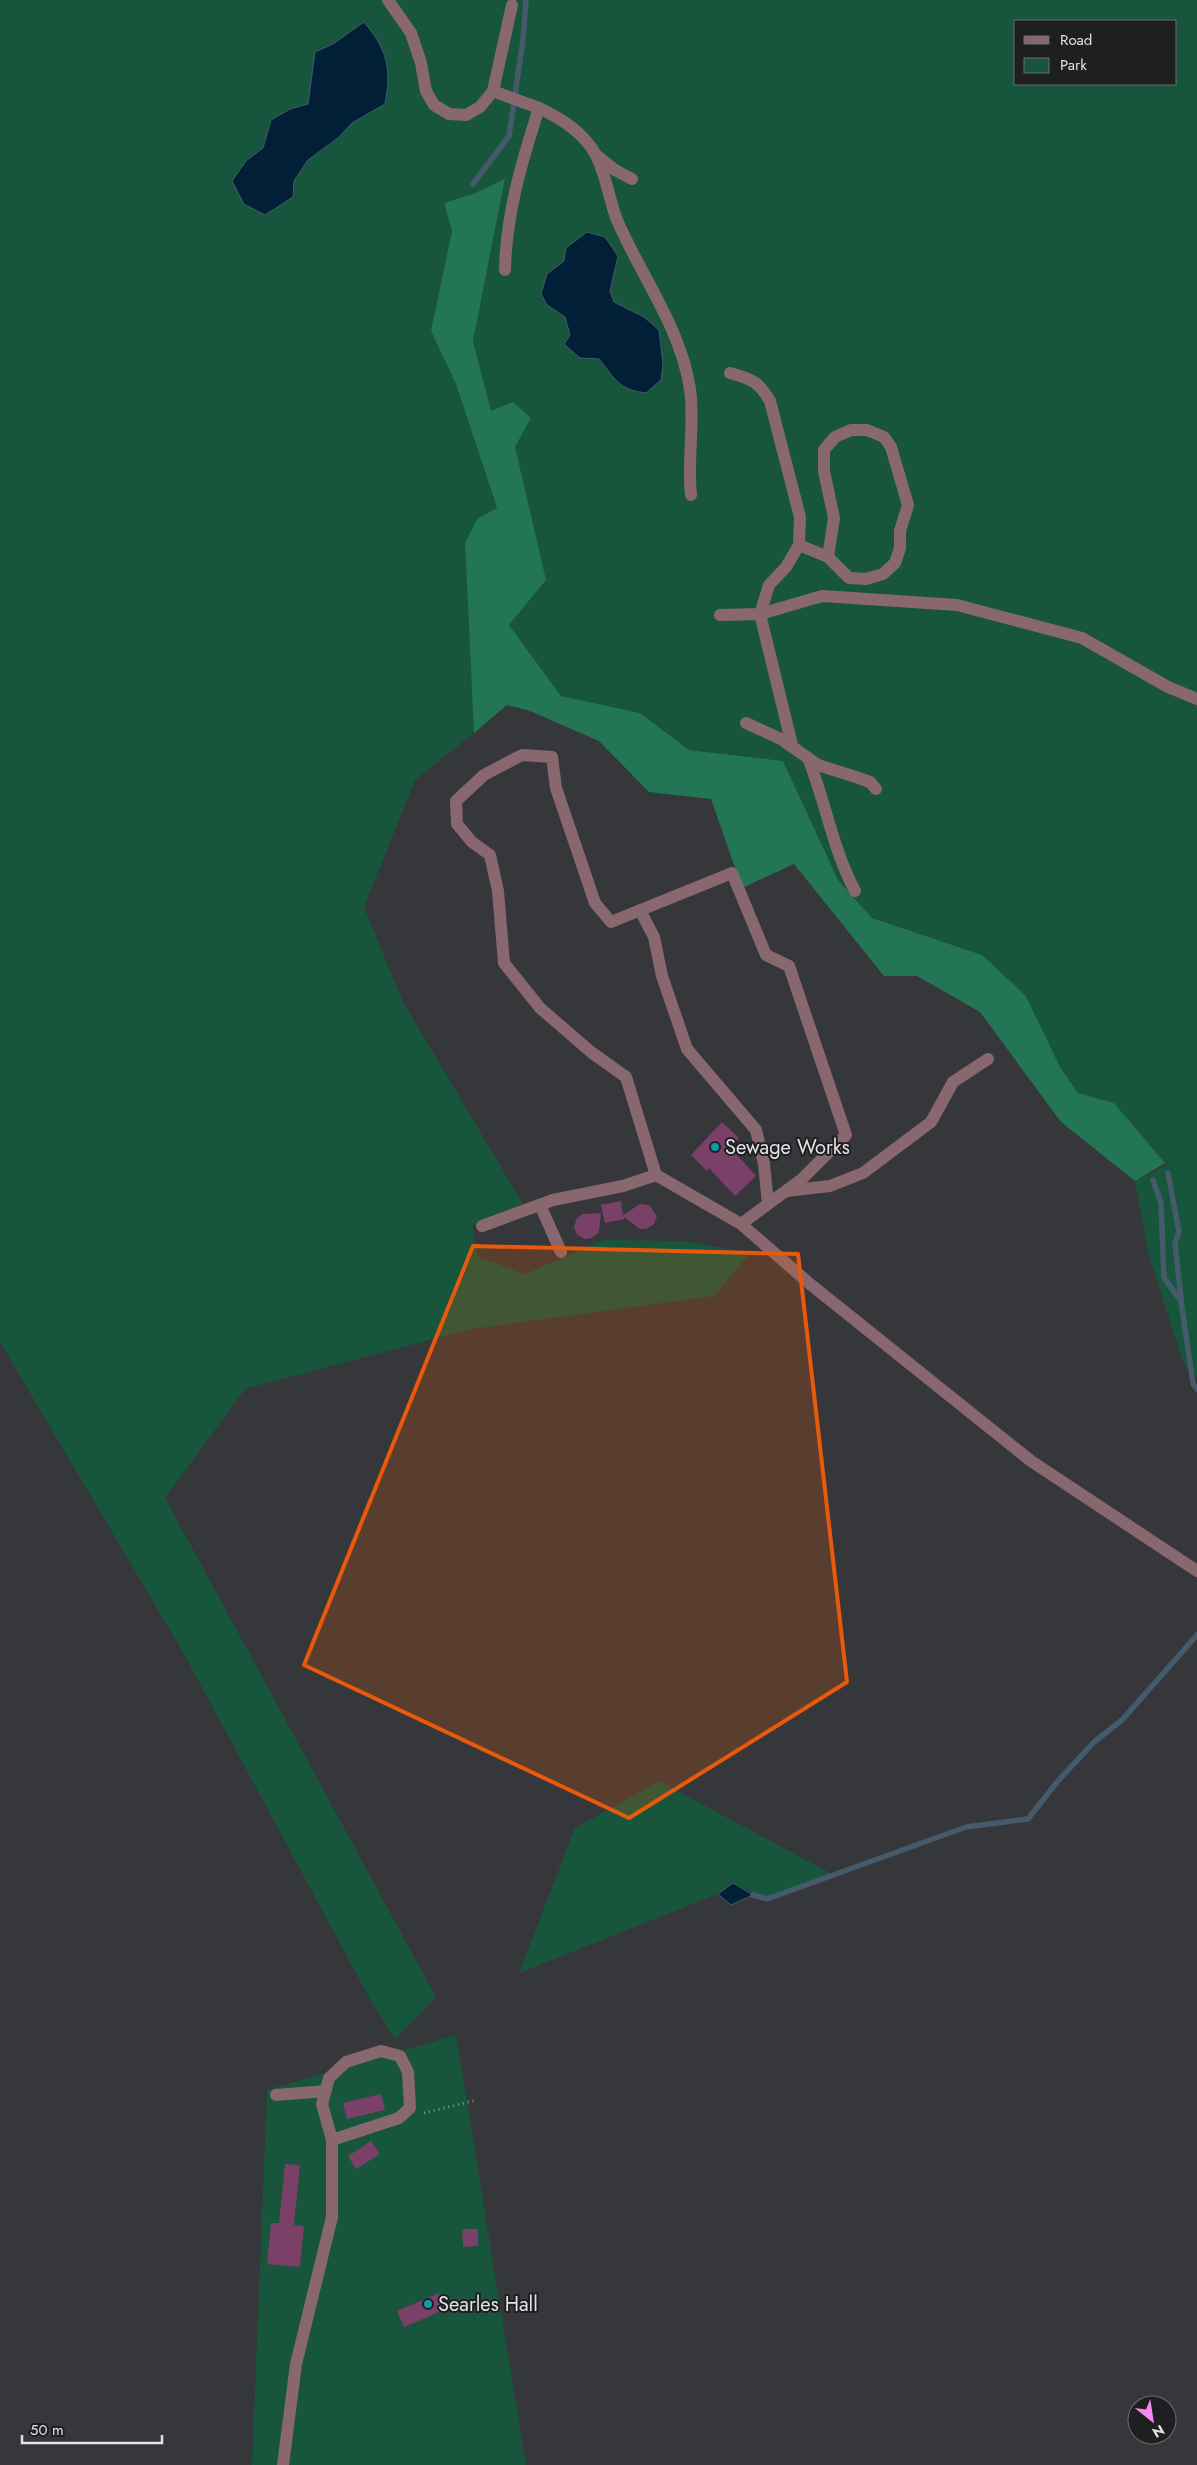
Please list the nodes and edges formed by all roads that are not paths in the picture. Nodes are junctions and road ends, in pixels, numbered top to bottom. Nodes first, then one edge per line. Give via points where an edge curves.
1 (388, 0) edge
2 (512, 5) dead end
3 (496, 92) junction
4 (539, 108) junction
5 (596, 155) junction
6 (632, 179) dead end
7 (505, 270) dead end
8 (730, 373) dead end
9 (691, 495) dead end
10 (799, 545) junction
11 (828, 557) junction
12 (760, 614) junction
13 (720, 615) dead end
14 (1197, 699) edge
15 (746, 723) dead end
16 (792, 745) junction
17 (808, 758) junction
18 (876, 789) dead end
19 (855, 891) dead end
20 (640, 910) junction
21 (988, 1059) dead end
22 (656, 1174) junction
23 (785, 1191) junction
24 (768, 1204) junction
25 (540, 1205) junction
26 (741, 1224) junction
27 (482, 1226) dead end
28 (561, 1252) dead end
29 (1197, 1571) edge
30 (326, 2090) junction
31 (276, 2095) dead end
32 (332, 2140) junction
33 (283, 2465) edge

1 - 3 lane via 411,34 426,91 434,105 448,114 466,115
2 - 3 lane
3 - 4 lane
4 - 5 lane via 562,119 578,132
4 - 7 lane via 516,184 506,241
5 - 6 lane
5 - 9 lane via 621,227 677,337 690,389 693,439 688,471
8 - 10 lane via 761,386 770,401 800,517
10 - 11 lane
10 - 12 lane via 769,586
11 - 11 lane via 849,578 866,579 883,574 896,563 908,505 891,447 884,437 868,430 851,430 835,437 824,450 824,471 834,518
12 - 13 lane
12 - 14 lane via 822,596 957,604 1082,638 1168,687
12 - 16 lane
15 - 16 lane
16 - 17 lane
17 - 18 lane via 818,765 864,780
17 - 19 lane via 836,850
20 - 22 lane via 611,922 595,903 556,788 552,756 522,755 484,775 456,802 457,824 472,842 490,855 498,891 504,963 540,1008 626,1077
20 - 23 lane via 732,873 766,955 789,966 846,1135
20 - 24 lane via 654,937 662,976 687,1050 756,1130
21 - 23 lane via 953,1082 931,1122 863,1174 830,1186
22 - 25 lane via 623,1186
22 - 26 lane
23 - 24 lane
24 - 26 lane
25 - 27 lane
25 - 28 lane
26 - 29 lane via 818,1291 1031,1461
30 - 31 lane
30 - 32 lane via 322,2104
30 - 32 lane via 329,2078 346,2062 381,2051 400,2056 408,2072 410,2108 398,2118
32 - 33 lane via 332,2217 296,2364

